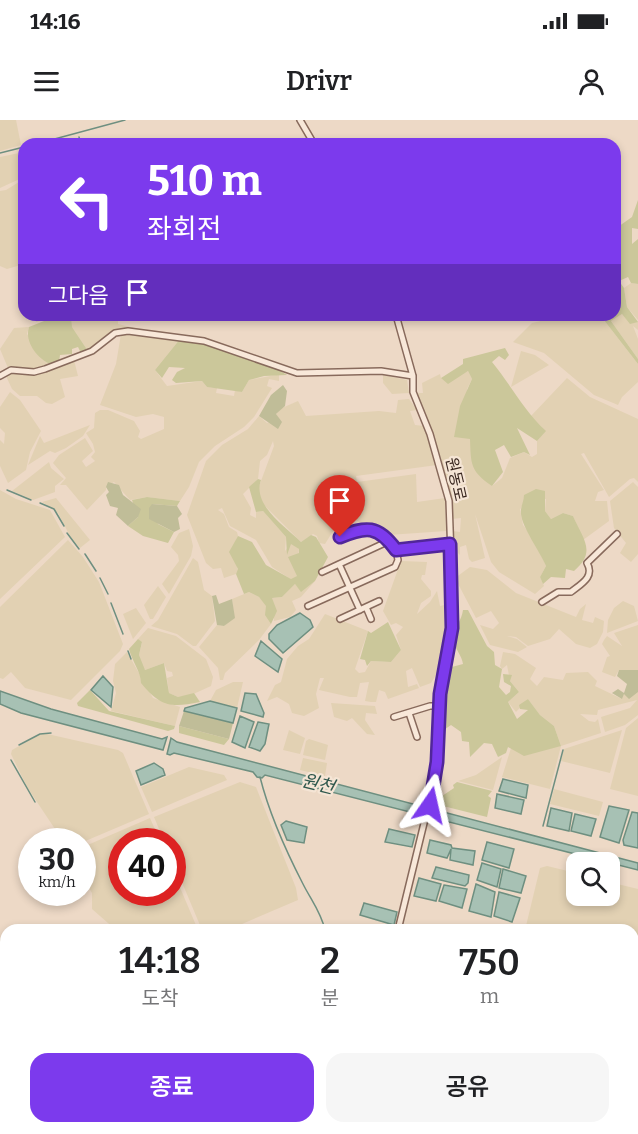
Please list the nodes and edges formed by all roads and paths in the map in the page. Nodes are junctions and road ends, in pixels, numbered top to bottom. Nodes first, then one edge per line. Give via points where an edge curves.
1 (300, 120) edge
2 (310, 138) edge
3 (398, 321) edge
4 (0, 376) edge
5 (413, 376) junction
6 (617, 534) dead end
7 (340, 537) dead end
8 (389, 541) junction
9 (450, 544) junction
10 (396, 550) junction
11 (339, 564) junction
12 (322, 572) dead end
13 (349, 587) junction
14 (379, 601) dead end
15 (542, 602) dead end
16 (308, 606) dead end
17 (363, 608) junction
18 (340, 619) dead end
19 (371, 619) dead end
20 (439, 706) junction
21 (409, 713) junction
22 (394, 717) dead end
23 (417, 737) dead end
24 (400, 924) edge

1 - 2 street
3 - 5 street, 원동로
4 - 5 street via 11,370 34,372 72,359 122,332 204,341 297,373 381,371
5 - 9 street, 원동로 via 416,401 449,501
6 - 15 street via 587,563 590,575 578,587 571,592 558,592
7 - 8 street via 367,528 380,532
8 - 10 street
8 - 11 street
9 - 10 street
9 - 20 street, 원동로 via 452,628
10 - 13 street via 395,567
11 - 12 street
11 - 13 street
13 - 16 street
13 - 17 street
14 - 17 street
17 - 18 street
17 - 19 street
20 - 21 street
20 - 24 street, 원동로 via 437,762 430,805
21 - 22 street
21 - 23 street

